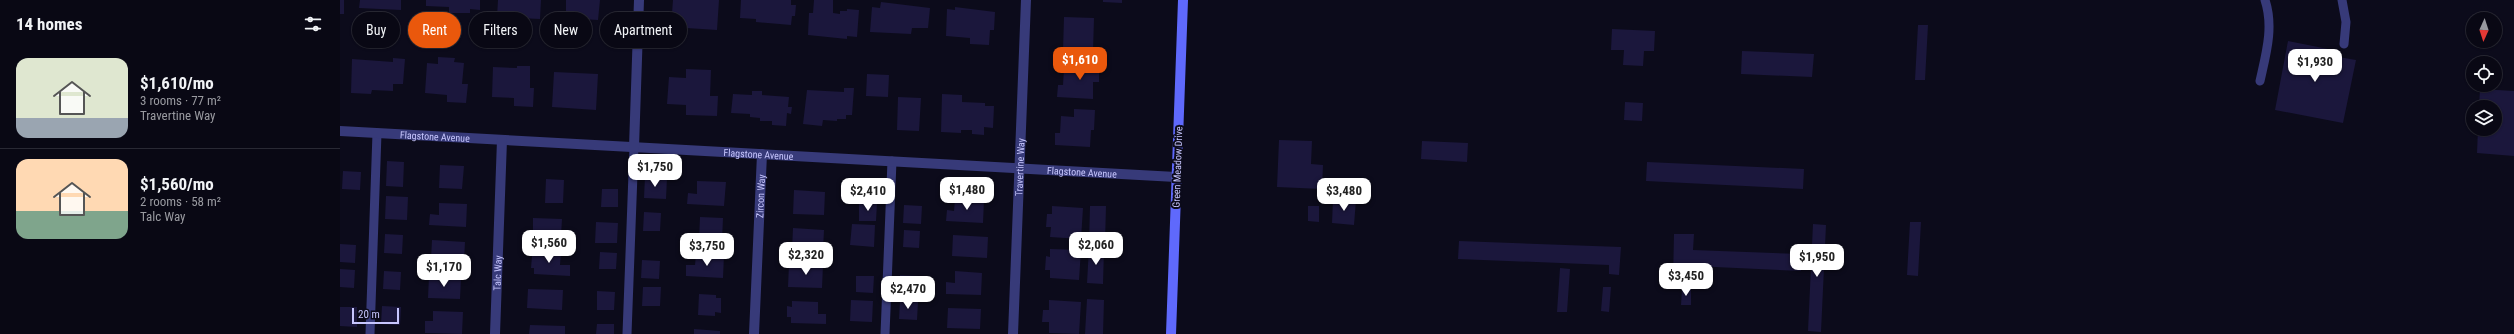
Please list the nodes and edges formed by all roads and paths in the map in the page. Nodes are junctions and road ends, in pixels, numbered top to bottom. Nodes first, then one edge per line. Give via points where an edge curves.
1 (639, 0) edge
2 (1026, 0) edge
3 (1183, 0) edge
4 (2265, 0) edge
5 (2342, 0) edge
6 (2344, 44) dead end
7 (2260, 81) dead end
8 (340, 131) edge
9 (377, 133) junction
10 (502, 140) junction
11 (634, 147) junction
12 (762, 154) junction
13 (892, 161) junction
14 (1021, 169) junction
15 (1176, 177) junction
16 (370, 334) edge
17 (495, 334) edge
18 (627, 334) edge
19 (754, 334) edge
20 (885, 334) edge
21 (1013, 334) edge
22 (1171, 334) edge

1 - 11 street
2 - 14 street, Travertine Way
3 - 15 main road, Green Meadow Drive
4 - 7 lane via 2270,18
5 - 6 lane via 2346,22
8 - 9 street, Flagstone Avenue
9 - 10 street, Flagstone Avenue
9 - 16 lane
10 - 11 street, Flagstone Avenue
10 - 17 street, Talc Way
11 - 12 street, Flagstone Avenue
11 - 18 lane
12 - 13 street, Flagstone Avenue
12 - 19 street, Zircon Way
13 - 14 street, Flagstone Avenue
13 - 20 lane
14 - 15 street, Flagstone Avenue
14 - 21 street, Travertine Way
15 - 22 main road, Green Meadow Drive

